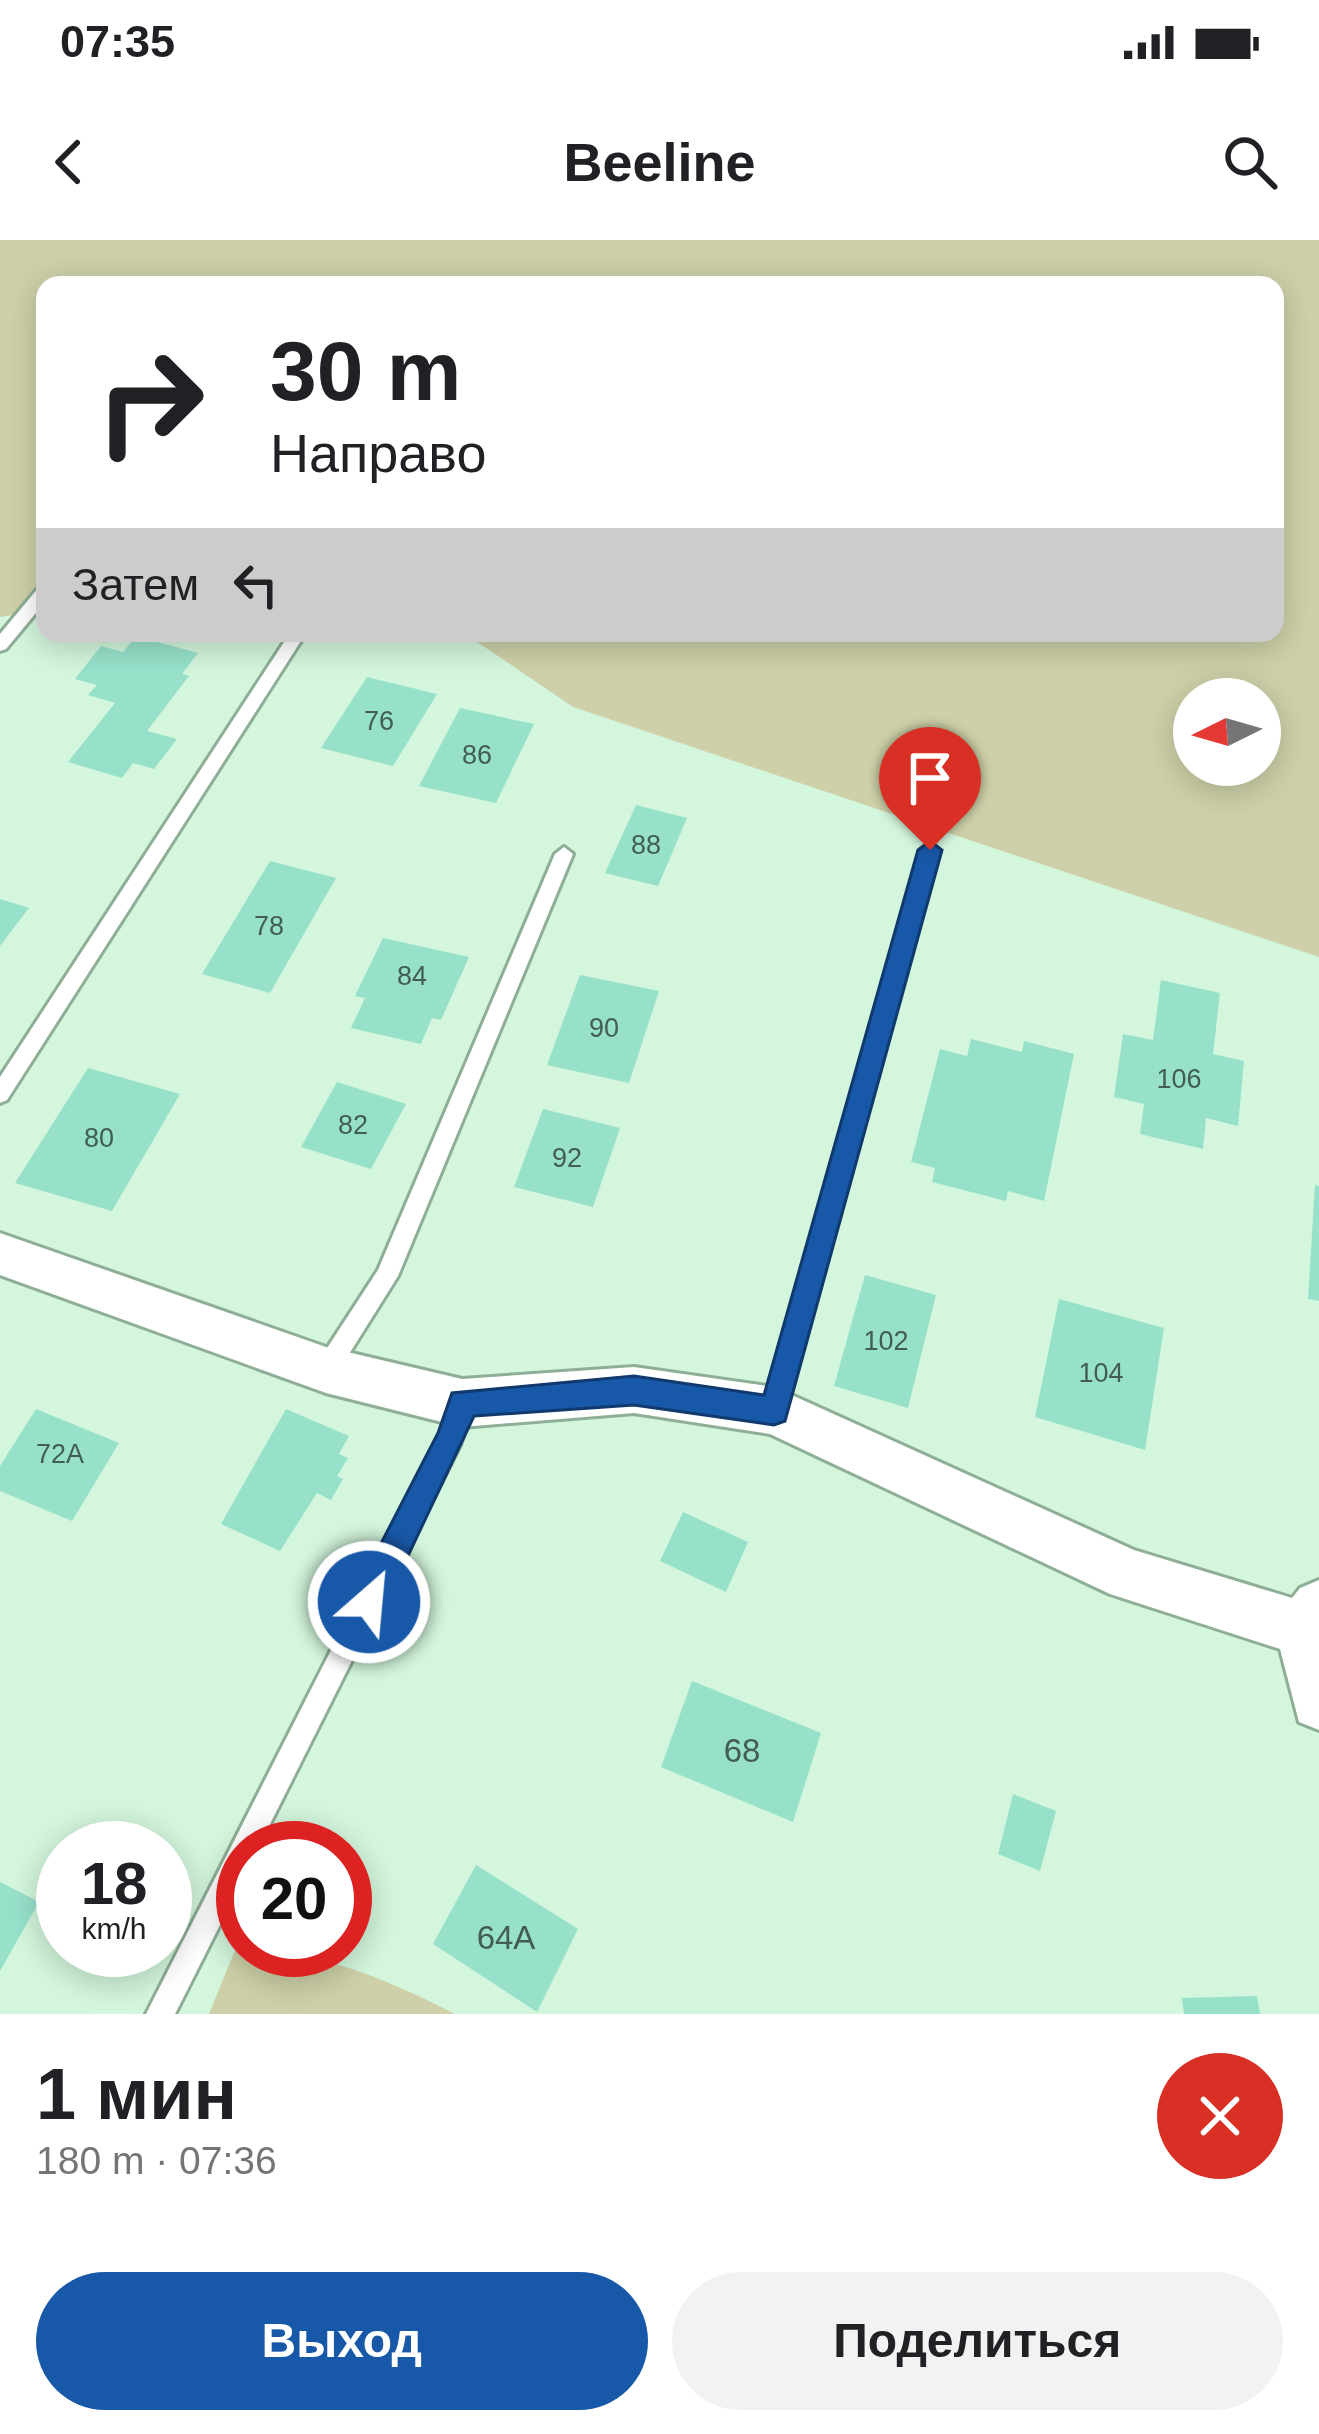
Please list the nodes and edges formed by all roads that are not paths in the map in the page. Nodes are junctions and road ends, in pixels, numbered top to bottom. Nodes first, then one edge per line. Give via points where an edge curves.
1 (36, 601) edge
2 (292, 642) edge
3 (0, 646) edge
4 (930, 850) dead end
5 (564, 854) dead end
6 (0, 1094) edge
7 (0, 1254) edge
8 (326, 1370) junction
9 (463, 1403) junction
10 (774, 1411) junction
11 (1311, 1618) edge
12 (1319, 1702) edge
13 (258, 1821) edge
14 (216, 1904) edge
15 (160, 2014) edge

1 - 3 lane
2 - 6 lane
4 - 10 lane
5 - 8 lane via 387,1276
7 - 8 street
8 - 9 street
9 - 10 street via 634,1390
9 - 13 lane
10 - 11 street via 1129,1575
11 - 12 street
14 - 15 lane

